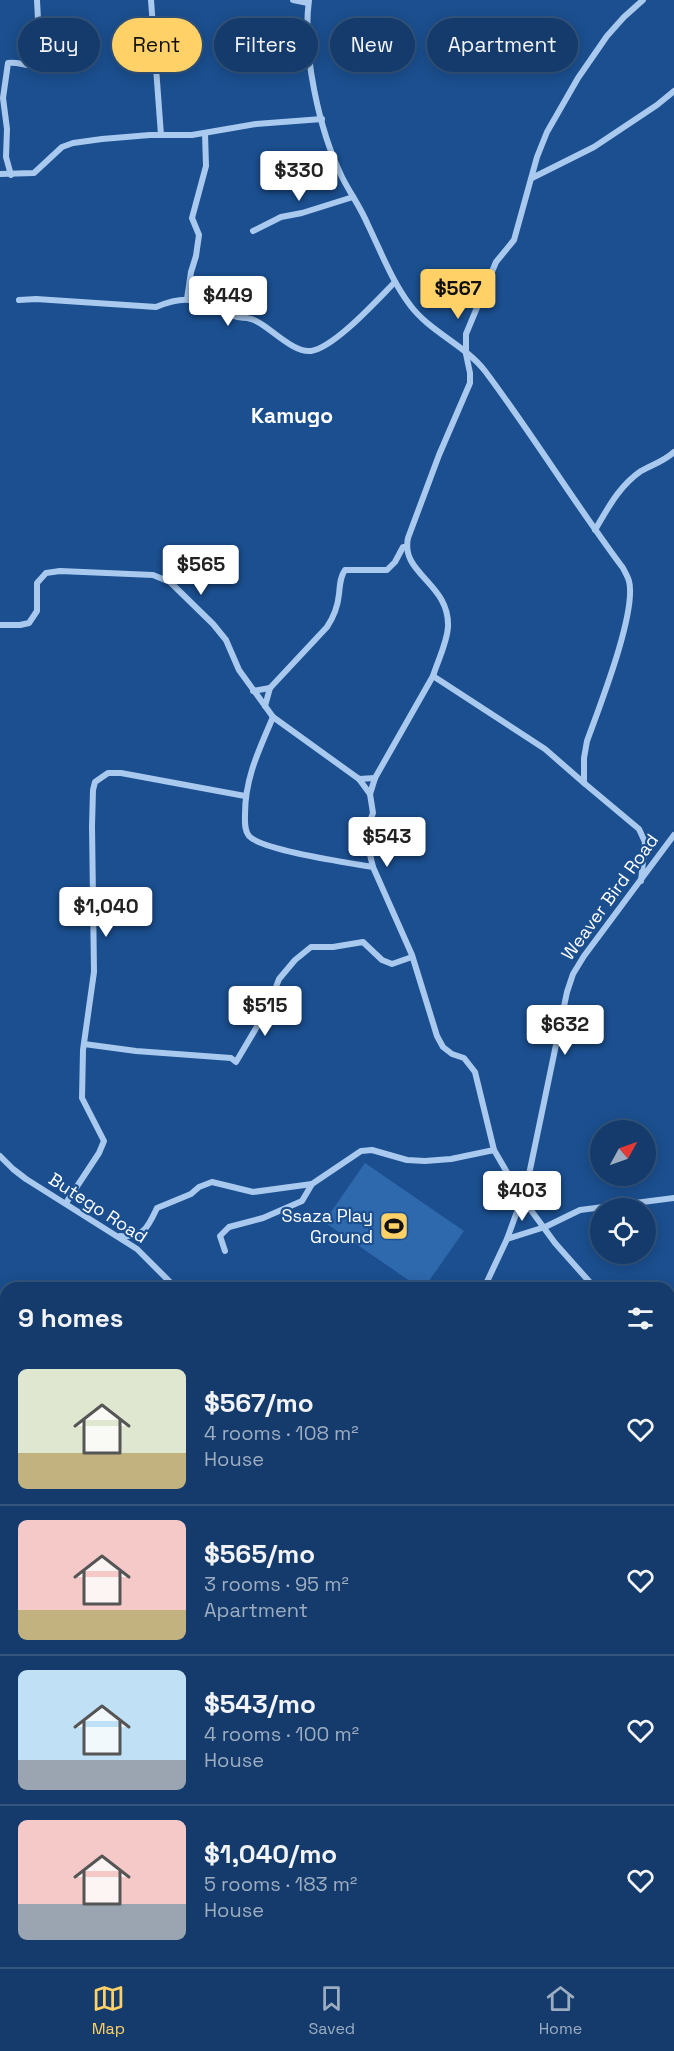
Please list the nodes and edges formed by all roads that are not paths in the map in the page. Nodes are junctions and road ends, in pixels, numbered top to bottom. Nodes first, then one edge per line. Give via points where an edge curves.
1 (38, 0) edge
2 (151, 0) edge
3 (293, 0) edge
4 (643, 0) edge
5 (309, 1) edge
6 (674, 91) edge
7 (322, 118) junction
8 (205, 133) junction
9 (161, 135) junction
10 (0, 174) edge
11 (11, 174) junction
12 (532, 178) junction
13 (353, 197) junction
14 (253, 231) dead end
15 (395, 282) junction
16 (187, 299) junction
17 (19, 300) dead end
18 (466, 354) junction
19 (674, 452) edge
20 (595, 530) junction
21 (406, 547) junction
22 (0, 625) edge
23 (433, 676) junction
24 (270, 688) junction
25 (253, 691) junction
26 (265, 706) junction
27 (273, 717) junction
28 (375, 778) junction
29 (359, 779) junction
30 (584, 783) junction
31 (370, 794) junction
32 (245, 796) junction
33 (674, 835) edge
34 (373, 867) junction
35 (641, 881) junction
36 (412, 957) junction
37 (84, 1044) junction
38 (495, 1150) junction
39 (0, 1156) edge
40 (312, 1184) junction
41 (522, 1198) junction
42 (674, 1198) edge
43 (66, 1203) junction
44 (545, 1227) junction
45 (120, 1236) junction
46 (507, 1239) junction
47 (225, 1251) dead end
48 (170, 1282) edge
49 (488, 1282) edge
50 (590, 1282) edge

1 - 11 street via 39,39 32,52 35,65 8,63 3,98 6,157
2 - 9 street
3 - 5 street
4 - 12 street via 613,30 578,78 547,132
5 - 7 street via 310,57
6 - 12 street via 594,147
7 - 8 street
7 - 13 street
8 - 9 street
8 - 16 street via 206,166 192,218 199,235
9 - 11 street via 73,143 34,173
10 - 11 street
12 - 18 street via 514,240 496,262 470,322
13 - 14 street via 281,217
13 - 15 street
15 - 16 street via 332,341 311,351 302,351 248,317 236,317
15 - 18 street via 410,306
16 - 17 street via 156,307
18 - 20 street via 483,368
18 - 21 street via 470,383
19 - 20 street via 629,480
20 - 30 street via 623,568 629,580 630,597 620,643 587,741
21 - 23 street via 410,561 446,608 448,626
21 - 24 street via 387,570 345,570 341,574 331,621
22 - 25 street via 29,623 37,611 37,583 46,573 153,575 170,582 226,640
23 - 28 street
23 - 30 street via 545,748
24 - 25 street
24 - 26 street
25 - 26 street
26 - 27 street
27 - 29 street
27 - 32 street
28 - 29 street
28 - 31 street
29 - 31 street
30 - 35 street via 639,829 645,842
31 - 34 street via 373,813 364,836
32 - 34 street via 245,825 255,840 318,858
32 - 37 street via 120,773 108,773 95,782 94,972
33 - 35 street, Weaver Bird Road
34 - 36 street
35 - 41 street, Weaver Bird Road via 573,974
36 - 37 street via 392,964 363,942 311,947 279,979 268,1008 236,1062 231,1058
36 - 38 street via 443,1047 464,1058 475,1072
37 - 43 street via 82,1098 104,1141
38 - 40 street via 425,1161 366,1149
38 - 41 street
39 - 43 street, Butego Road via 26,1179
40 - 45 street via 253,1192 212,1182 204,1184 157,1208 147,1229 132,1237
40 - 47 street via 302,1201 264,1218 229,1227 220,1236
41 - 44 street
41 - 46 street, Weaver Bird Road
42 - 44 street via 580,1210
43 - 45 street, Butego Road
44 - 46 street
44 - 50 street
45 - 48 street, Butego Road
46 - 49 street, Weaver Bird Road

